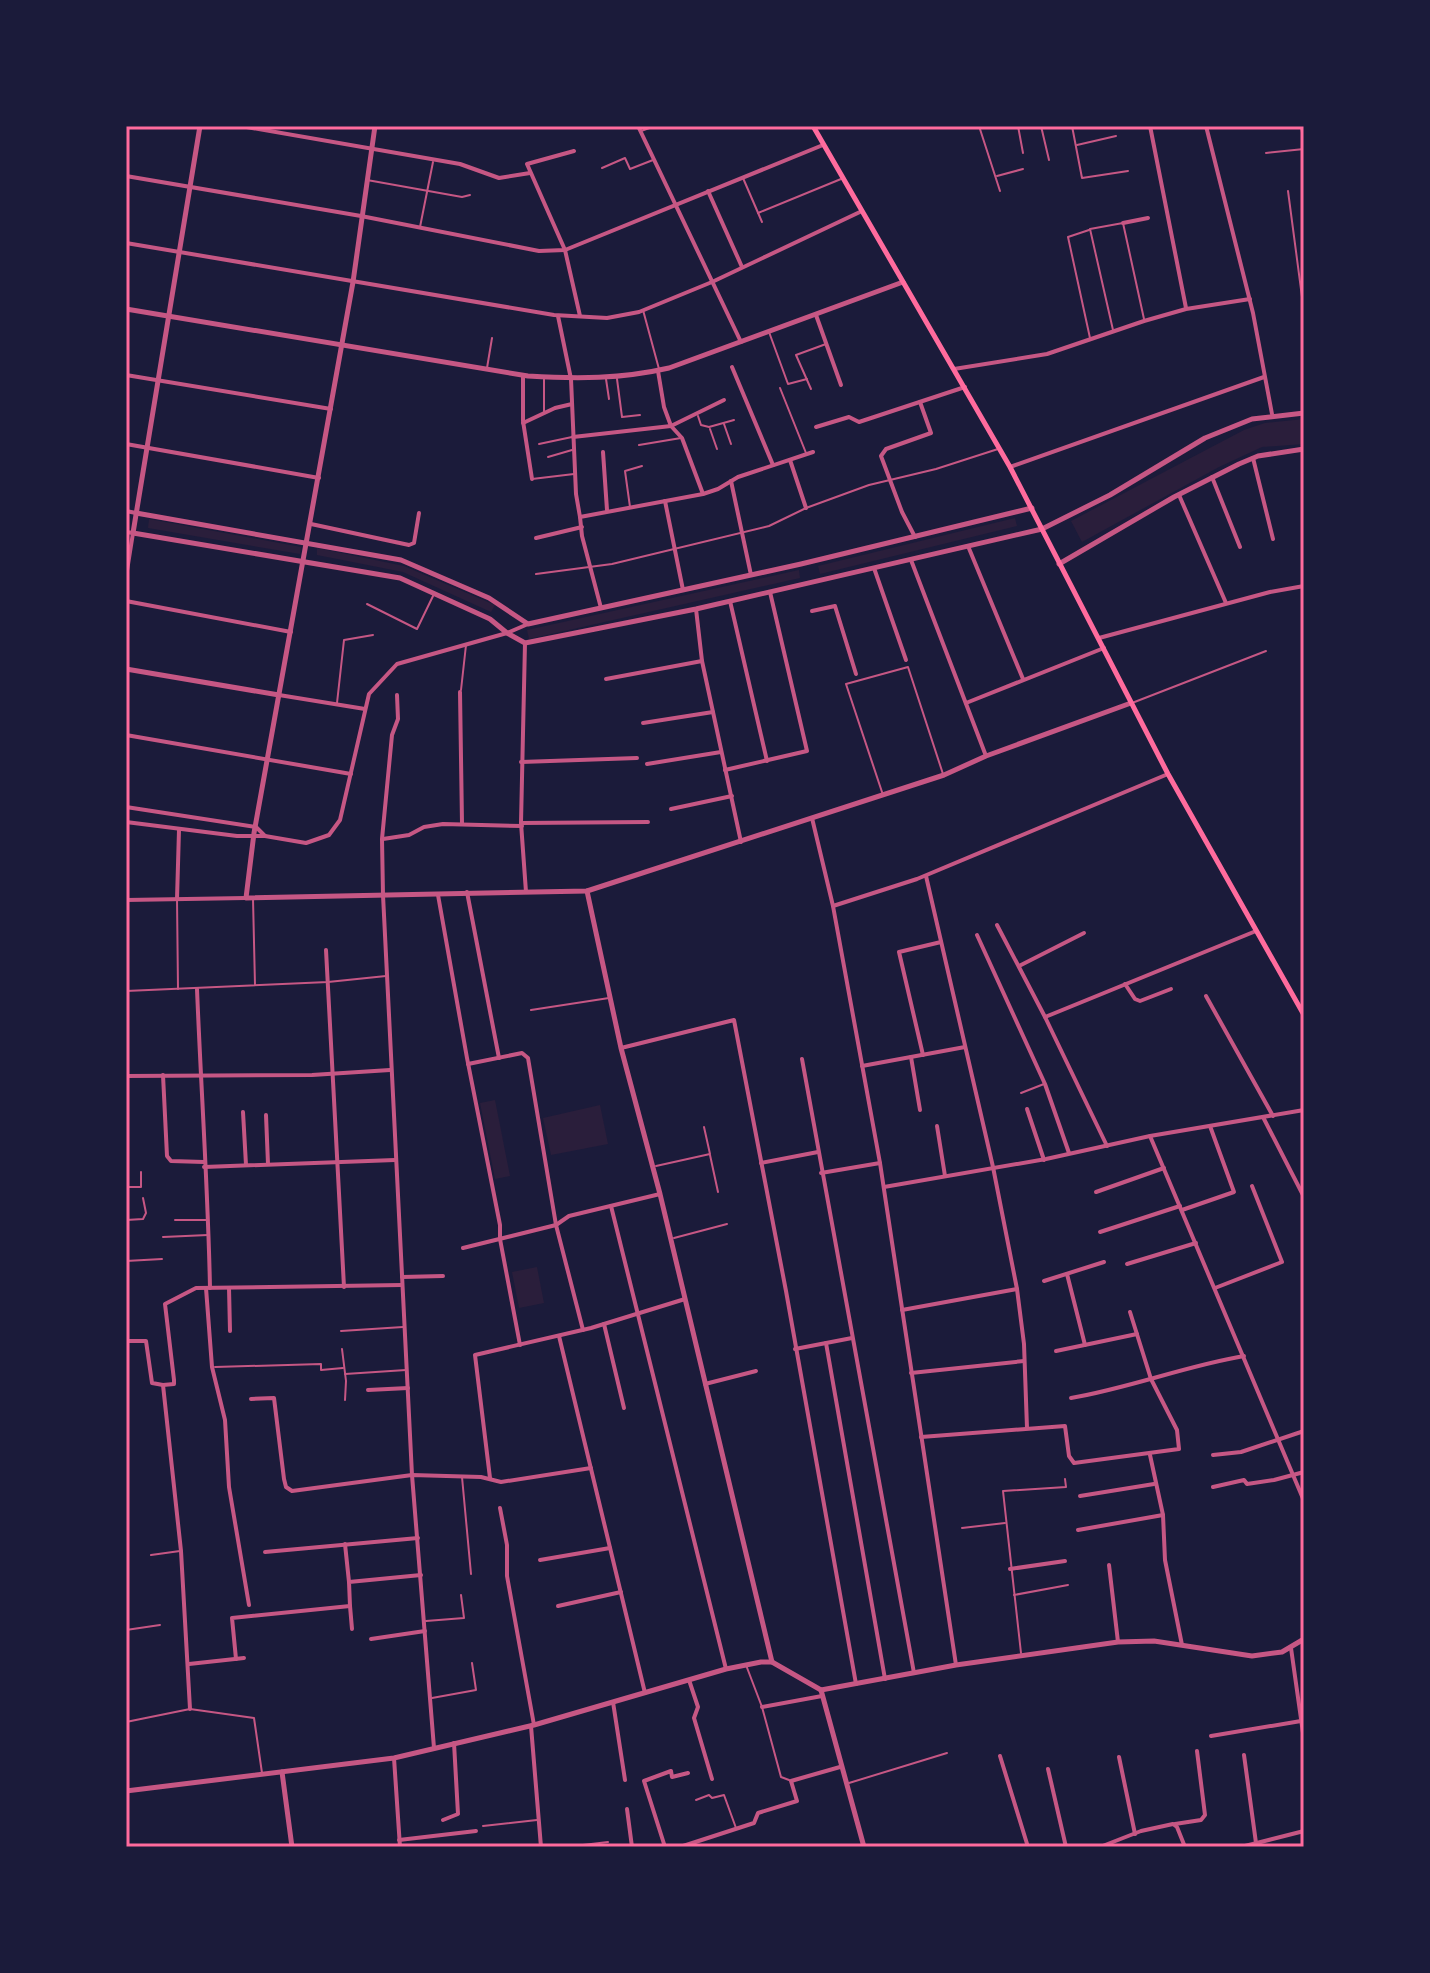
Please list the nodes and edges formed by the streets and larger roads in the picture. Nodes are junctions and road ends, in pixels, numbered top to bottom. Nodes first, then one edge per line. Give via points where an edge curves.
1 (200, 126) edge
2 (241, 126) edge
3 (375, 126) edge
4 (813, 126) edge
5 (1150, 126) edge
6 (1206, 126) edge
7 (1302, 126) edge
8 (639, 129) edge
9 (1304, 139) edge
10 (823, 145) junction
11 (371, 148) junction
12 (574, 151) dead end
13 (530, 173) junction
14 (126, 176) edge
15 (191, 185) junction
16 (708, 191) junction
17 (676, 204) junction
18 (862, 211) junction
19 (361, 216) junction
20 (1148, 218) dead end
21 (1123, 223) road end
22 (126, 243) edge
23 (565, 250) junction
24 (178, 251) junction
25 (742, 267) junction
26 (353, 282) junction
27 (712, 282) junction
28 (903, 282) junction
29 (1250, 299) junction
30 (126, 309) edge
31 (1186, 309) junction
32 (816, 315) junction
33 (558, 316) junction
34 (580, 316) junction
35 (168, 317) junction
36 (741, 342) junction
37 (342, 345) junction
38 (732, 367) dead end
39 (954, 369) junction
40 (659, 370) junction
41 (126, 375) edge
42 (523, 375) junction
43 (1265, 377) junction
44 (571, 379) junction
45 (157, 381) junction
46 (841, 385) dead end
47 (965, 387) junction
48 (724, 400) dead end
49 (920, 402) junction
50 (572, 404) junction
51 (331, 409) junction
52 (1304, 413) edge
53 (1272, 414) junction
54 (523, 423) junction
55 (671, 426) junction
56 (816, 427) dead end
57 (573, 437) junction
58 (126, 444) edge
59 (147, 448) junction
60 (1304, 449) edge
61 (603, 452) dead end
62 (813, 452) dead end
63 (1253, 458) junction
64 (790, 460) junction
65 (773, 465) junction
66 (1010, 467) junction
67 (1212, 477) junction
68 (319, 478) junction
69 (532, 479) road end
70 (731, 481) junction
71 (703, 494) junction
72 (1179, 495) junction
73 (665, 501) junction
74 (806, 508) road end
75 (1032, 508) junction
76 (607, 510) junction
77 (126, 511) edge
78 (136, 513) junction
79 (419, 513) dead end
80 (580, 517) junction
81 (311, 524) junction
82 (582, 527) junction
83 (1042, 529) junction
84 (130, 533) edge
85 (915, 537) junction
86 (536, 538) dead end
87 (1273, 539) dead end
88 (308, 543) junction
89 (968, 546) junction
90 (1240, 547) dead end
91 (910, 559) junction
92 (305, 561) junction
93 (1059, 564) junction
94 (873, 568) junction
95 (751, 575) junction
96 (126, 577) edge
97 (1304, 586) edge
98 (683, 590) junction
99 (770, 592) junction
100 (126, 601) edge
101 (730, 601) junction
102 (1226, 603) junction
103 (601, 608) junction
104 (696, 609) junction
105 (812, 611) dead end
106 (528, 624) junction
107 (291, 632) junction
108 (507, 633) junction
109 (1099, 638) junction
110 (525, 643) junction
111 (1104, 648) junction
112 (906, 660) dead end
113 (702, 661) junction
114 (126, 669) edge
115 (856, 674) dead end
116 (606, 679) dead end
117 (1023, 679) junction
118 (460, 692) road end
119 (279, 695) junction
120 (397, 695) dead end
121 (966, 703) junction
122 (1131, 703) junction
123 (365, 709) junction
124 (713, 712) junction
125 (643, 723) dead end
126 (126, 735) edge
127 (721, 752) junction
128 (986, 756) junction
129 (637, 758) dead end
130 (269, 759) junction
131 (767, 761) junction
132 (521, 762) junction
133 (647, 764) dead end
134 (725, 770) junction
135 (351, 774) junction
136 (1168, 774) junction
137 (732, 796) junction
138 (126, 807) edge
139 (671, 809) dead end
140 (812, 818) junction
141 (126, 822) edge
142 (648, 822) dead end
143 (462, 823) junction
144 (522, 825) junction
145 (256, 827) junction
146 (179, 829) junction
147 (265, 836) junction
148 (254, 837) junction
149 (382, 839) junction
150 (741, 842) junction
151 (926, 876) junction
152 (587, 891) junction
153 (438, 892) junction
154 (467, 892) junction
155 (526, 892) junction
156 (383, 895) junction
157 (249, 898) junction
158 (177, 899) junction
159 (126, 900) edge
160 (833, 906) junction
161 (997, 925) dead end
162 (1256, 931) junction
163 (1084, 933) dead end
164 (977, 935) dead end
165 (941, 942) junction
166 (326, 950) dead end
167 (1019, 966) junction
168 (1125, 984) junction
169 (197, 989) road end
170 (1171, 989) dead end
171 (1206, 996) dead end
172 (1304, 1015) edge
173 (1045, 1017) junction
174 (965, 1047) junction
175 (621, 1048) junction
176 (923, 1055) junction
177 (911, 1057) junction
178 (499, 1058) junction
179 (802, 1059) dead end
180 (468, 1064) junction
181 (862, 1066) junction
182 (390, 1070) junction
183 (333, 1073) junction
184 (163, 1075) junction
185 (126, 1076) edge
186 (201, 1076) junction
187 (1027, 1109) dead end
188 (920, 1110) dead end
189 (1304, 1110) edge
190 (243, 1112) dead end
191 (266, 1115) dead end
192 (1273, 1116) junction
193 (1263, 1117) junction
194 (937, 1126) dead end
195 (1210, 1126) junction
196 (1150, 1136) junction
197 (1107, 1146) junction
198 (818, 1152) junction
199 (1069, 1153) junction
200 (395, 1160) junction
201 (1044, 1160) junction
202 (336, 1161) junction
203 (761, 1163) junction
204 (880, 1163) junction
205 (268, 1164) junction
206 (205, 1165) junction
207 (246, 1165) junction
208 (993, 1167) junction
209 (1164, 1168) junction
210 (821, 1173) junction
211 (945, 1176) junction
212 (1252, 1186) dead end
213 (884, 1187) junction
214 (1096, 1192) dead end
215 (660, 1194) junction
216 (1304, 1197) edge
217 (611, 1206) junction
218 (1181, 1208) junction
219 (556, 1225) junction
220 (1100, 1232) dead end
221 (500, 1239) junction
222 (1196, 1243) junction
223 (463, 1248) dead end
224 (1104, 1262) dead end
225 (1127, 1264) dead end
226 (1067, 1274) junction
227 (443, 1276) dead end
228 (402, 1277) junction
229 (1044, 1281) dead end
230 (402, 1285) junction
231 (344, 1287) junction
232 (208, 1288) junction
233 (229, 1288) junction
234 (1215, 1288) junction
235 (1017, 1289) junction
236 (685, 1299) junction
237 (902, 1310) junction
238 (1130, 1312) dead end
239 (639, 1313) junction
240 (604, 1324) junction
241 (583, 1330) junction
242 (230, 1331) dead end
243 (1137, 1334) junction
244 (559, 1336) junction
245 (853, 1338) junction
246 (126, 1341) edge
247 (826, 1343) junction
248 (520, 1345) junction
249 (1085, 1345) junction
250 (795, 1349) junction
251 (1056, 1351) dead end
252 (1244, 1356) junction
253 (1024, 1361) junction
254 (756, 1371) dead end
255 (910, 1373) junction
256 (1151, 1379) junction
257 (705, 1384) junction
258 (163, 1385) junction
259 (408, 1388) junction
260 (368, 1390) dead end
261 (1071, 1398) dead end
262 (251, 1399) dead end
263 (624, 1408) dead end
264 (1027, 1428) junction
265 (1304, 1431) edge
266 (921, 1437) junction
267 (1279, 1440) junction
268 (1150, 1455) junction
269 (1213, 1455) dead end
270 (591, 1468) junction
271 (1304, 1472) edge
272 (412, 1475) junction
273 (1294, 1475) junction
274 (490, 1479) junction
275 (1154, 1484) junction
276 (1213, 1487) dead end
277 (1080, 1496) dead end
278 (1304, 1501) edge
279 (500, 1508) dead end
280 (1163, 1515) junction
281 (1078, 1530) dead end
282 (418, 1538) junction
283 (345, 1544) junction
284 (610, 1548) junction
285 (265, 1552) dead end
286 (540, 1560) dead end
287 (1065, 1561) dead end
288 (1109, 1565) dead end
289 (1010, 1569) road end
290 (421, 1575) junction
291 (349, 1582) junction
292 (621, 1592) junction
293 (249, 1605) dead end
294 (350, 1606) junction
295 (558, 1606) dead end
296 (352, 1629) dead end
297 (425, 1631) junction
298 (371, 1639) dead end
299 (1304, 1639) edge
300 (1118, 1642) junction
301 (1182, 1645) junction
302 (1291, 1648) junction
303 (244, 1658) dead end
304 (236, 1659) junction
305 (772, 1662) junction
306 (189, 1664) junction
307 (956, 1665) junction
308 (726, 1669) junction
309 (914, 1673) junction
310 (885, 1679) junction
311 (689, 1680) junction
312 (856, 1684) junction
313 (645, 1693) junction
314 (822, 1693) junction
315 (613, 1702) junction
316 (762, 1707) road end
317 (190, 1709) road end
318 (1301, 1721) junction
319 (532, 1725) junction
320 (1211, 1736) dead end
321 (1304, 1740) edge
322 (454, 1743) junction
323 (434, 1748) junction
324 (1197, 1751) dead end
325 (1244, 1755) dead end
326 (1000, 1756) dead end
327 (1119, 1757) dead end
328 (394, 1758) junction
329 (840, 1767) junction
330 (1048, 1769) dead end
331 (282, 1772) junction
332 (688, 1773) dead end
333 (712, 1779) dead end
334 (625, 1780) dead end
335 (126, 1791) edge
336 (627, 1809) dead end
337 (443, 1820) dead end
338 (1173, 1824) junction
339 (476, 1831) dead end
340 (1304, 1831) edge
341 (1135, 1834) junction
342 (399, 1840) junction
343 (1256, 1843) junction
344 (1106, 1846) edge
345 (292, 1847) edge
346 (400, 1847) edge
347 (541, 1847) edge
348 (632, 1847) edge
349 (665, 1847) edge
350 (680, 1847) edge
351 (864, 1847) edge
352 (1028, 1847) edge
353 (1066, 1847) edge
354 (1100, 1847) edge
355 (1185, 1847) edge
356 (1241, 1847) edge

1 - 15 street
2 - 11 street
3 - 11 street
4 - 10 main road
5 - 31 street
6 - 29 street
7 - 9 street
8 - 17 street
10 - 16 street
10 - 18 main road
11 - 13 street via 460,164 499,178
11 - 19 street
12 - 13 street via 527,164
13 - 23 street
14 - 15 street
15 - 19 street
15 - 24 street
16 - 17 street
16 - 25 street
17 - 23 street
17 - 27 street
18 - 25 street
18 - 28 main road
19 - 23 street via 539,251
19 - 26 street
20 - 21 street
22 - 24 street
23 - 34 street
24 - 26 street
24 - 35 street
25 - 27 street
26 - 33 street
26 - 37 street
27 - 34 street via 643,310 607,318
27 - 36 street
28 - 32 street
28 - 39 main road
29 - 31 street
29 - 43 street
30 - 35 street
31 - 39 street via 1047,354
32 - 36 street
32 - 46 street
33 - 34 street
33 - 44 street
35 - 37 street
35 - 45 street
36 - 40 street
37 - 42 street
37 - 51 street
38 - 65 street
39 - 47 main road
40 - 44 street
40 - 55 street
41 - 45 street
42 - 44 street
42 - 54 street
43 - 53 street
43 - 66 street
44 - 50 street
45 - 51 street
45 - 59 street
47 - 49 street
47 - 66 main road
48 - 55 street
49 - 56 street via 859,422 849,417
49 - 85 street via 931,433 886,449 881,456
50 - 54 street
50 - 57 street
51 - 68 street
52 - 53 street
53 - 83 street via 1205,438
54 - 69 street
55 - 57 street
55 - 71 street via 682,438
57 - 80 street
58 - 59 street
59 - 68 street
59 - 78 street
60 - 63 street
61 - 76 street
62 - 64 street
63 - 67 street
63 - 87 street
64 - 65 street
64 - 74 street
65 - 70 street
66 - 75 main road
67 - 72 street
67 - 90 street
68 - 81 street
70 - 71 street
70 - 95 street
71 - 73 street
72 - 93 street
72 - 102 street
73 - 76 street
73 - 98 street
75 - 83 main road
75 - 85 street
76 - 80 street
77 - 78 street
78 - 84 street
78 - 88 street
79 - 81 street via 414,543 409,545
80 - 82 street
81 - 88 street
82 - 86 street
82 - 103 street
83 - 89 street
83 - 93 main road
84 - 92 street
84 - 96 street
85 - 95 street
88 - 92 street
88 - 106 street via 401,560 489,598
89 - 91 street
89 - 117 street
91 - 94 street
91 - 121 street
92 - 107 street
92 - 108 street via 400,578 490,619
93 - 109 main road
94 - 99 street
94 - 112 street
95 - 98 street
97 - 102 street
98 - 103 street
99 - 101 street
99 - 131 street via 807,751
100 - 107 street
101 - 104 street
101 - 131 street
102 - 109 street
103 - 106 street
104 - 110 street
104 - 113 street
105 - 115 street via 835,606
106 - 108 street
107 - 119 street
108 - 110 street
108 - 123 street via 397,664 369,694
109 - 111 main road
110 - 132 street
111 - 117 street
111 - 122 main road
113 - 116 street
113 - 124 street
114 - 119 street
117 - 121 street
118 - 143 street
119 - 123 street
119 - 130 street
120 - 149 street
121 - 128 street
122 - 128 street
122 - 136 main road
123 - 135 street
124 - 125 street
124 - 127 street
126 - 130 street
127 - 133 street
127 - 134 street
128 - 140 street
129 - 132 street
130 - 135 street
130 - 145 street
131 - 134 street
132 - 144 street
134 - 137 street
135 - 147 street via 340,820 329,835 306,843
136 - 151 street
136 - 162 main road
137 - 139 street
137 - 150 street
138 - 145 street
140 - 150 street
140 - 160 street
141 - 146 street
142 - 144 street
143 - 144 street
143 - 149 street
144 - 155 street
145 - 147 street
145 - 148 street
146 - 148 street
146 - 158 street
147 - 148 street
148 - 157 street
149 - 156 street
150 - 152 street
151 - 160 street
151 - 165 street
152 - 155 street
152 - 175 street
153 - 154 street
153 - 156 street
153 - 180 street
154 - 155 street
154 - 178 street
156 - 157 street
156 - 182 street
157 - 158 street
158 - 159 street
160 - 181 street
161 - 167 street
162 - 168 street
162 - 172 main road
163 - 167 street
164 - 199 street via 1045,1084
165 - 174 street
165 - 176 street via 899,952
166 - 183 street
167 - 173 street
168 - 170 street via 1140,1001
168 - 173 street
169 - 186 street
171 - 192 street
173 - 197 street
174 - 176 street
174 - 208 street
175 - 203 street via 734,1020
175 - 215 street
176 - 177 street
177 - 181 street
177 - 188 street
178 - 180 street
178 - 219 street via 522,1053 528,1058
179 - 198 street
180 - 221 street
181 - 204 street
182 - 183 street
182 - 200 street
183 - 186 street
183 - 202 street
184 - 185 street
184 - 186 street
184 - 206 street via 167,1156
186 - 206 street
187 - 201 street
189 - 192 street
190 - 207 street
191 - 205 street
192 - 193 street
193 - 195 street
193 - 216 street
194 - 211 street
195 - 196 street
195 - 218 street via 1234,1192
196 - 197 street
196 - 209 street
197 - 199 street
198 - 203 street
198 - 210 street
199 - 201 street
200 - 202 street
200 - 228 street
201 - 208 street
202 - 205 street
202 - 231 street
203 - 250 street
204 - 210 street
204 - 213 street
205 - 207 street
206 - 207 street
206 - 232 street
208 - 211 street
208 - 235 street
209 - 214 street
209 - 218 street
210 - 245 street
211 - 213 street
212 - 234 street via 1282,1262
213 - 237 street
215 - 217 street
215 - 236 street
217 - 219 street via 569,1216
217 - 239 street
218 - 220 street
218 - 222 street
219 - 221 street
219 - 241 street
221 - 223 street
221 - 248 street
222 - 225 street
222 - 234 street
224 - 226 street
226 - 229 street
226 - 249 street
227 - 228 street
228 - 230 street
230 - 231 street
230 - 259 street
231 - 233 street
232 - 233 street
232 - 258 street via 196,1288 165,1304 174,1384
232 - 293 street via 212,1367 225,1420 229,1487
233 - 242 street
234 - 252 street
235 - 237 street
235 - 253 street
236 - 239 street
236 - 257 street
237 - 255 street
238 - 243 street
239 - 240 street
239 - 308 street
240 - 241 street
240 - 263 street
241 - 244 street
243 - 249 street
243 - 256 street
244 - 248 street
244 - 270 street
245 - 247 street
245 - 309 street
246 - 258 street via 146,1341 152,1383
247 - 250 street
247 - 310 street
248 - 274 street via 475,1355
249 - 251 street
250 - 312 street
252 - 256 street
252 - 267 street
253 - 255 street
253 - 264 street
254 - 257 street
255 - 266 street
256 - 261 street
256 - 268 street via 1177,1430 1179,1449
257 - 305 street
258 - 306 street
259 - 260 street
259 - 272 street
262 - 272 street via 274,1398 284,1479 292,1491
264 - 266 street
264 - 268 street via 1065,1426 1074,1463
265 - 267 street
266 - 307 street
267 - 269 street
267 - 273 street
268 - 275 street
270 - 274 street via 501,1482
270 - 284 street
271 - 273 street
272 - 274 street
272 - 282 street
273 - 276 street
273 - 278 street
275 - 277 street
275 - 280 street
279 - 319 street
280 - 281 street
280 - 301 street via 1165,1560
282 - 283 street
282 - 290 street
283 - 285 street
283 - 291 street
284 - 286 street
284 - 292 street
287 - 289 street
288 - 300 street
290 - 291 street
290 - 297 street
291 - 294 street
292 - 295 street
292 - 313 street
294 - 296 street
294 - 304 street via 232,1618
297 - 298 street
297 - 323 street
299 - 302 street
300 - 301 street
300 - 307 street
301 - 302 street via 1252,1656
302 - 318 street
303 - 304 street
304 - 306 street
305 - 308 street
305 - 314 street
306 - 317 street
307 - 309 street
308 - 311 street
309 - 310 street
310 - 312 street
311 - 313 street
311 - 333 street
312 - 314 street
313 - 315 street
314 - 316 street
314 - 329 street
315 - 319 street
315 - 334 street
318 - 320 street
318 - 321 street
319 - 322 street
319 - 347 street
322 - 323 street
322 - 337 street via 458,1814
323 - 328 street
324 - 338 street via 1205,1815
325 - 343 street
326 - 352 street
327 - 341 street
328 - 331 street
328 - 342 street
329 - 350 street via 791,1781 797,1801 758,1813 754,1823
329 - 351 street
330 - 353 street
331 - 335 street
331 - 345 street
332 - 349 street via 672,1777 671,1771 644,1781
336 - 348 street
338 - 341 street
338 - 355 street
339 - 342 street
340 - 343 street
341 - 344 street
342 - 346 street
343 - 356 street
344 - 354 street

